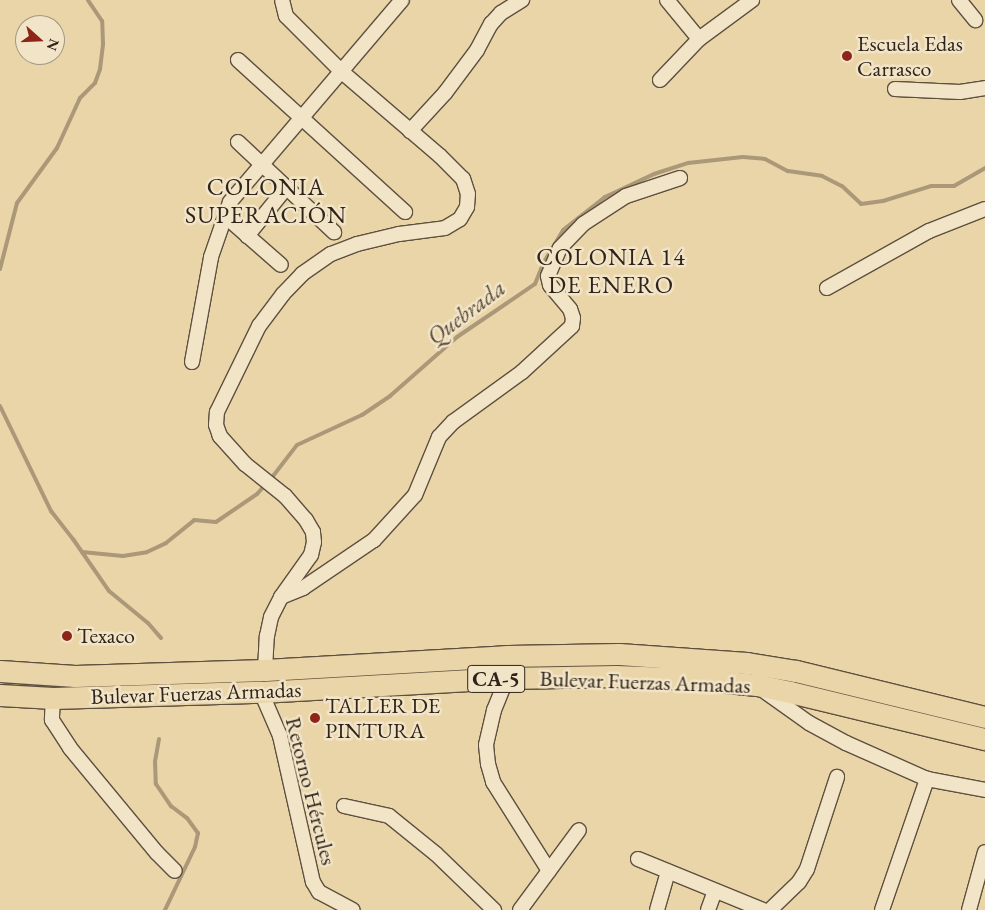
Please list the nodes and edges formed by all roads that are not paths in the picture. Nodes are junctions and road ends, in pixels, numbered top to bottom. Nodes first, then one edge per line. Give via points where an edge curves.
1 (282, 0) edge
2 (402, 0) edge
3 (522, 0) edge
4 (668, 0) edge
5 (752, 0) edge
6 (959, 0) edge
7 (975, 20) dead end
8 (699, 39) junction
9 (238, 60) dead end
10 (341, 71) junction
11 (660, 80) dead end
12 (985, 88) edge
13 (895, 89) dead end
14 (301, 117) junction
15 (410, 131) junction
16 (238, 142) dead end
17 (261, 164) junction
18 (680, 178) dead end
19 (286, 188) junction
20 (985, 209) edge
21 (405, 212) dead end
22 (225, 216) junction
23 (334, 232) dead end
24 (247, 236) junction
25 (281, 265) dead end
26 (827, 288) dead end
27 (192, 362) dead end
28 (281, 597) junction
29 (265, 670) junction
30 (0, 671) edge
31 (507, 678) junction
32 (757, 685) junction
33 (261, 692) junction
34 (0, 695) edge
35 (53, 698) junction
36 (985, 717) edge
37 (985, 739) edge
38 (837, 776) dead end
39 (927, 779) junction
40 (985, 790) edge
41 (344, 806) dead end
42 (579, 830) dead end
43 (985, 852) edge
44 (638, 860) dead end
45 (175, 871) dead end
46 (549, 871) junction
47 (668, 872) junction
48 (715, 891) junction
49 (353, 910) edge
50 (494, 910) edge
51 (520, 910) edge
52 (656, 910) edge
53 (708, 910) edge
54 (763, 910) edge
55 (770, 910) edge
56 (882, 910) edge
57 (969, 910) edge

1 - 10 street via 286,16
2 - 10 street
3 - 15 street via 501,13 491,24 477,50 445,93
4 - 8 street
5 - 8 street
6 - 7 street
8 - 11 street
9 - 14 street
10 - 14 street
10 - 15 street
12 - 13 street via 960,92
14 - 17 street
14 - 21 street
15 - 28 street via 463,179 468,194 460,219 446,228 374,240 331,254 302,274 258,326 217,412 216,425 220,436 245,464 284,496 313,532 310,555
16 - 17 street
17 - 19 street
17 - 22 street via 230,202
18 - 28 street via 626,196 584,224 560,248 548,276 550,284 570,309 572,326 522,372 453,422 439,437 415,495 374,540 303,588
19 - 23 street
19 - 24 street
20 - 26 street via 929,231
22 - 24 street
22 - 27 street via 211,257
24 - 25 street
28 - 29 street via 267,636
29 - 30 highway, Bulevar Fuerzas Armadas / CA-5 via 75,676
29 - 36 highway, Bulevar Fuerzas Armadas / CA-5 via 508,656 619,654 698,659 796,671
31 - 32 highway, Bulevar Fuerzas Armadas / CA-5 via 616,676
31 - 33 highway, Bulevar Fuerzas Armadas / CA-5
31 - 46 street via 494,710 486,746 488,764 494,782
32 - 37 highway, Bulevar Fuerzas Armadas / CA-5
32 - 39 street via 809,723
33 - 35 highway, Bulevar Fuerzas Armadas / CA-5
33 - 49 street, Retorno Hércules via 280,736 313,882 319,892
34 - 35 highway, Bulevar Fuerzas Armadas / CA-5
35 - 45 street via 52,720 70,748 156,853
38 - 55 street via 807,869 799,882
39 - 40 street
39 - 56 street
41 - 50 street via 389,816 436,854
42 - 46 street
43 - 57 street
44 - 47 street
46 - 51 street
47 - 48 street
47 - 52 street
48 - 53 street
48 - 54 street

